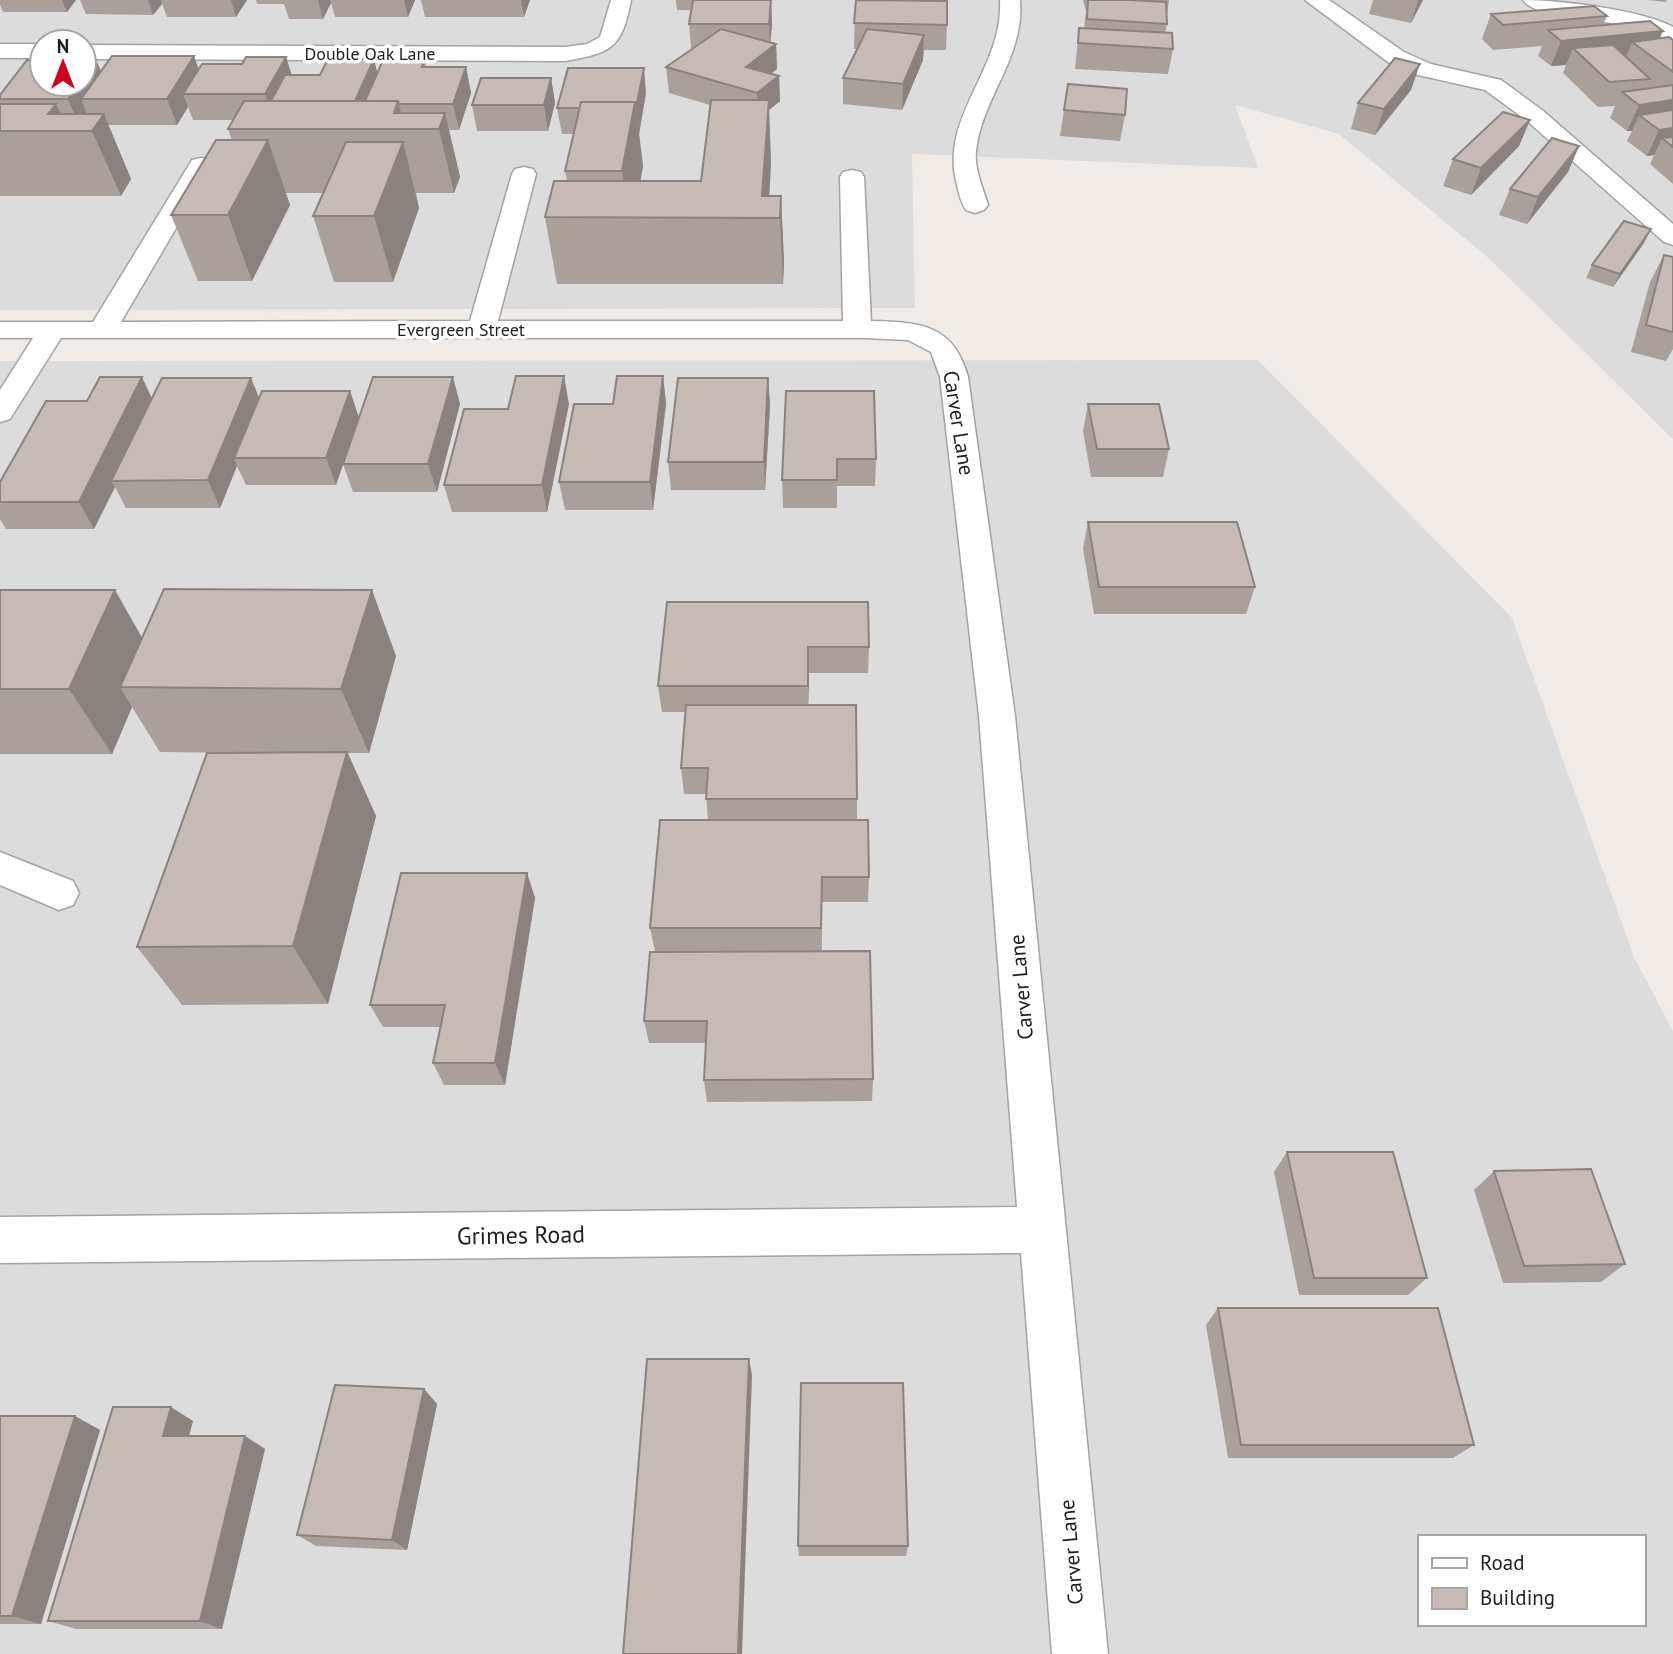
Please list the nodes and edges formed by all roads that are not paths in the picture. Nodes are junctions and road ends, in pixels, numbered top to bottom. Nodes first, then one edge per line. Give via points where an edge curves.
1 (621, 0) edge
2 (1010, 0) edge
3 (1315, 0) edge
4 (1533, 0) edge
5 (1673, 36) edge
6 (0, 51) edge
7 (28, 51) edge
8 (98, 52) edge
9 (201, 165) edge
10 (524, 174) dead end
11 (852, 177) dead end
12 (975, 205) dead end
13 (1673, 237) edge
14 (482, 329) junction
15 (0, 330) edge
16 (52, 330) junction
17 (102, 330) junction
18 (857, 330) junction
19 (922, 335) joint
20 (0, 413) edge
21 (0, 869) edge
22 (58, 893) dead end
23 (1042, 1230) junction
24 (0, 1240) edge
25 (1080, 1654) edge

1 - 8 street, Double Oak Lane via 610,42 565,54
2 - 12 street via 1013,14 1004,47 963,153
3 - 13 street via 1396,57 1426,70 1493,85 1534,115
4 - 5 street via 1548,8 1643,23
6 - 7 street
9 - 17 street
10 - 14 street
11 - 18 street
14 - 17 street, Evergreen Street
14 - 18 street, Evergreen Street
15 - 16 street, Evergreen Street
16 - 17 street, Evergreen Street
16 - 20 street
18 - 19 street, Evergreen Street
19 - 23 street, Carver Lane via 939,344 954,377 998,716
21 - 22 street
23 - 24 street, Grimes Road
23 - 25 street, Carver Lane

